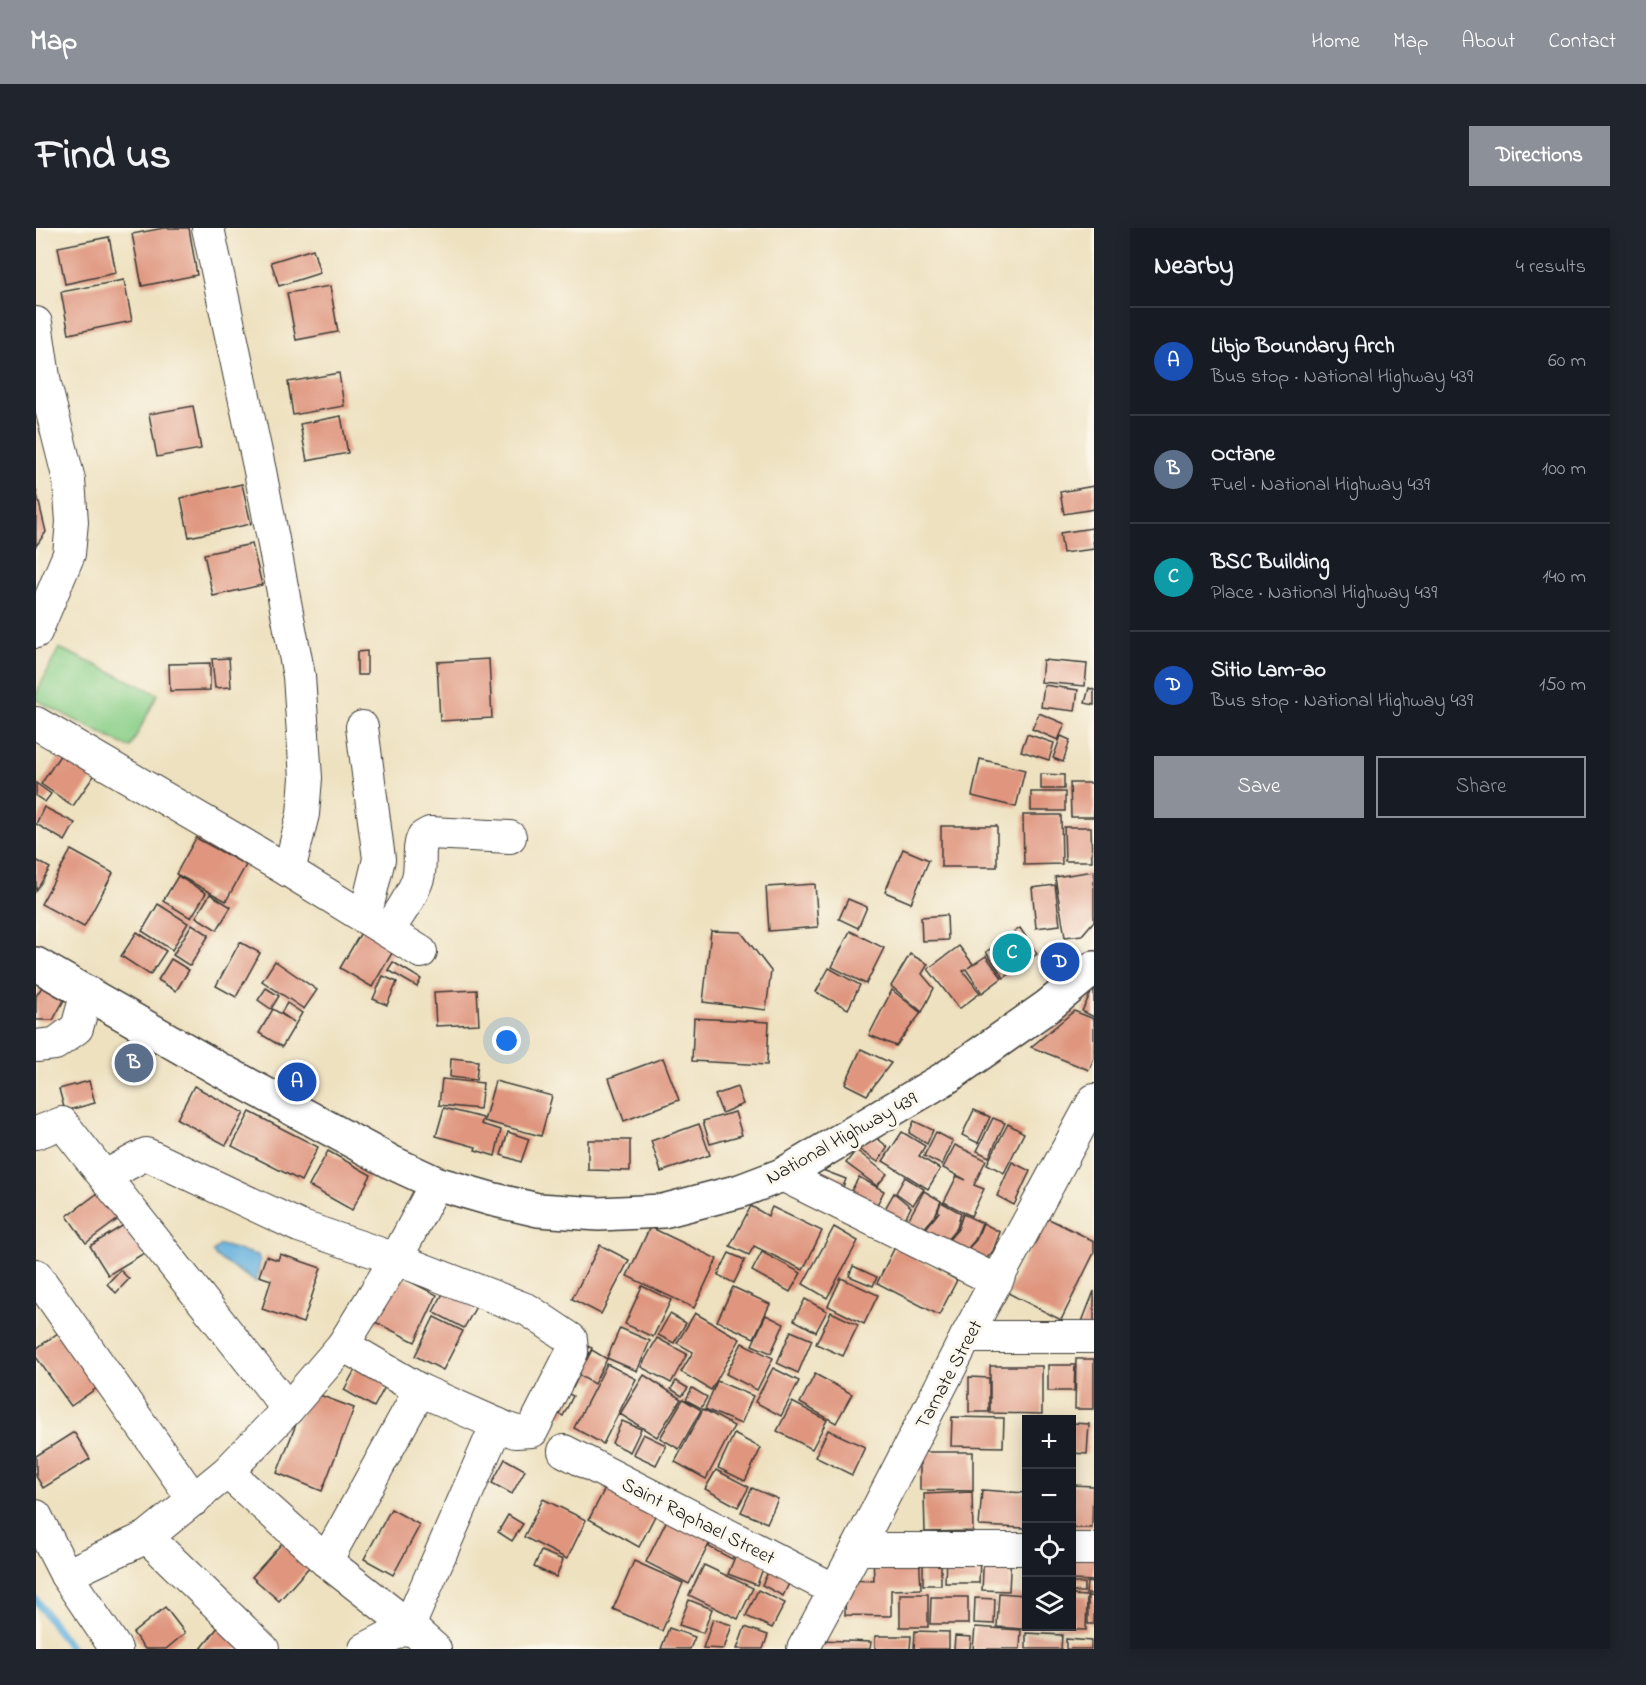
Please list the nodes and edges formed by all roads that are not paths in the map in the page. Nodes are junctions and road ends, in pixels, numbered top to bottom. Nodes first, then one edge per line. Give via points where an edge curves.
1 (208, 228) edge
2 (36, 323) edge
3 (41, 384) edge
4 (36, 631) edge
5 (36, 723) edge
6 (362, 727) dead end
7 (510, 837) dead end
8 (289, 871) junction
9 (376, 924) junction
10 (421, 952) dead end
11 (36, 964) edge
12 (1094, 968) edge
13 (87, 992) junction
14 (36, 1046) edge
15 (1094, 1100) edge
16 (36, 1132) edge
17 (1085, 1138) edge
18 (782, 1175) junction
19 (105, 1176) junction
20 (436, 1183) junction
21 (396, 1259) junction
22 (36, 1275) edge
23 (997, 1281) junction
24 (966, 1337) junction
25 (1094, 1337) edge
26 (343, 1345) junction
27 (420, 1390) junction
28 (288, 1409) junction
29 (497, 1424) junction
30 (564, 1451) dead end
31 (226, 1473) junction
32 (194, 1500) junction
33 (36, 1516) edge
34 (147, 1537) junction
35 (1022, 1549) edge
36 (857, 1550) junction
37 (326, 1561) junction
38 (66, 1575) junction
39 (835, 1590) junction
40 (409, 1626) junction
41 (116, 1649) edge
42 (263, 1649) edge
43 (365, 1649) edge
44 (435, 1649) edge
45 (803, 1649) edge

1 - 8 street via 299,676 306,778 303,814
2 - 3 street
3 - 4 street via 69,480 72,522 69,554
5 - 8 street
6 - 9 street via 379,859
7 - 9 street via 430,833 423,837 419,844 419,876 412,894
8 - 9 street
9 - 10 street
11 - 13 main road, National Highway 439
12 - 18 main road, National Highway 439 via 1048,1006 947,1077
13 - 14 street via 77,1028 55,1044
13 - 20 main road, National Highway 439 via 238,1079
15 - 17 street, Tarnate Street
16 - 19 street via 62,1123
17 - 23 street, Tarnate Street
18 - 20 main road, National Highway 439 via 740,1191 663,1211 599,1214 538,1210
18 - 23 street
19 - 21 street via 146,1154 299,1226
19 - 28 street
20 - 21 street
21 - 26 street
21 - 29 street via 528,1310 571,1339 572,1352 532,1431 515,1432
22 - 32 street
23 - 24 street, Tarnate Street
24 - 25 street
24 - 36 street, Tarnate Street
26 - 27 street
26 - 28 street
27 - 29 street
27 - 37 street
28 - 31 street
29 - 40 street
30 - 39 street, Saint Raphael Street
31 - 32 street
31 - 37 street
32 - 34 street
33 - 38 street
34 - 38 street
34 - 42 street
35 - 36 street
36 - 39 street, Tarnate Street
37 - 40 street
38 - 41 street
39 - 45 street, Tarnate Street
40 - 43 street
40 - 44 street

